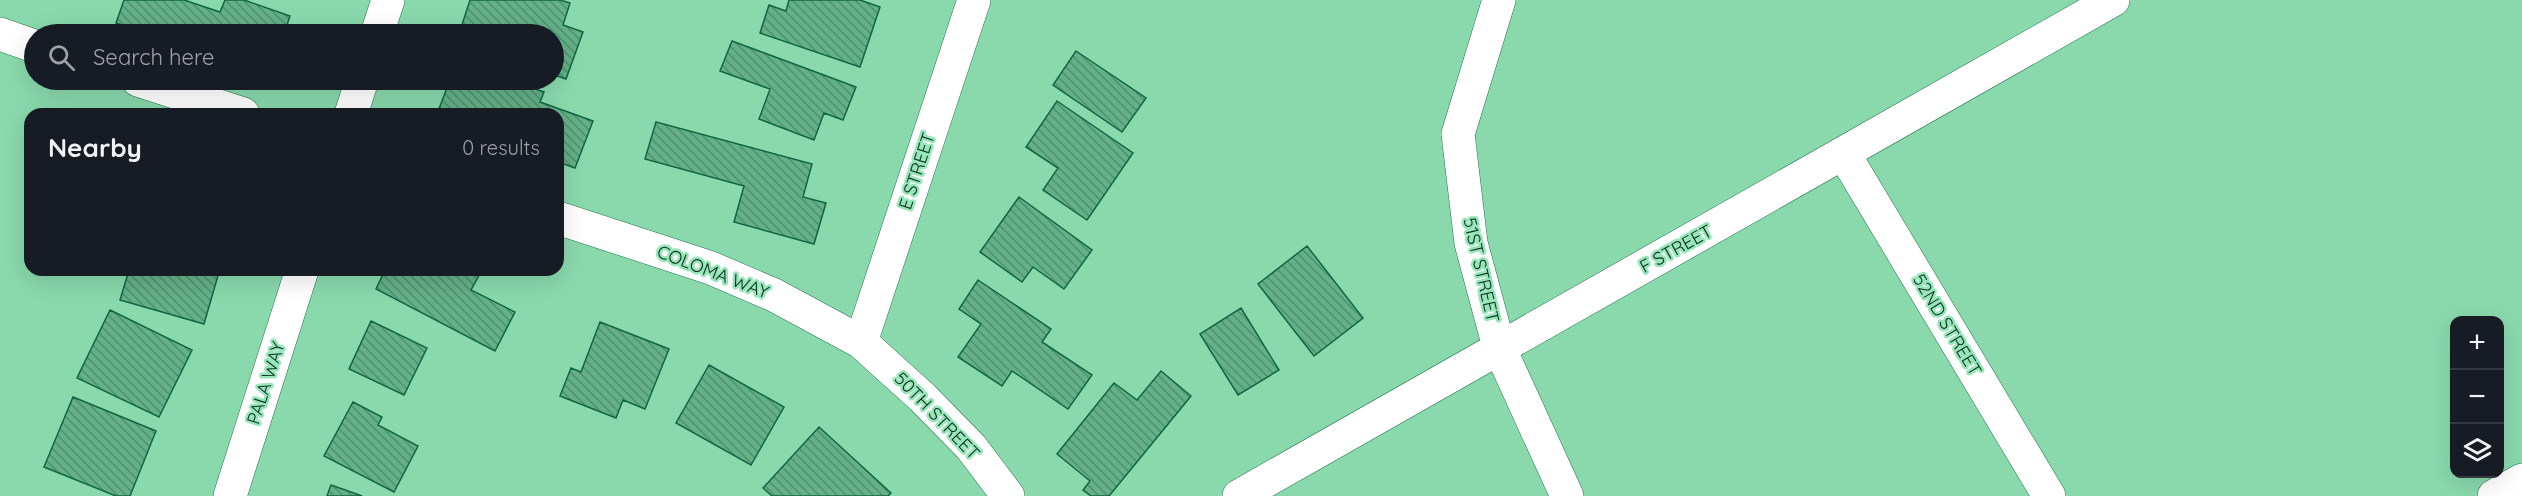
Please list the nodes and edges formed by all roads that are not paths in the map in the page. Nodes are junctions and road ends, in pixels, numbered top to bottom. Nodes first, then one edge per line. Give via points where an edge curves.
1 (388, 0) edge
2 (974, 0) edge
3 (1499, 0) edge
4 (2113, 0) edge
5 (380, 24) edge
6 (0, 34) edge
7 (24, 42) edge
8 (169, 90) edge
9 (359, 90) edge
10 (224, 108) edge
11 (353, 108) edge
12 (1844, 154) junction
13 (564, 220) edge
14 (300, 276) edge
15 (861, 342) junction
16 (1499, 347) junction
17 (2522, 480) edge
18 (230, 496) edge
19 (1008, 496) edge
20 (1239, 496) edge
21 (1567, 496) edge
22 (2049, 496) edge
23 (2494, 496) edge

1 - 5 street
2 - 15 street, E STREET
3 - 16 street, 51ST STREET via 1458,134 1471,243
4 - 12 street, F STREET
6 - 7 street
8 - 10 street
9 - 11 street
12 - 16 street, F STREET
12 - 22 street, 52ND STREET
13 - 15 street, COLOMA WAY via 711,268 774,295
14 - 18 street, PALA WAY
15 - 19 street, 50TH STREET via 971,447
16 - 20 street, F STREET
16 - 21 street, 51ST STREET
17 - 23 street

